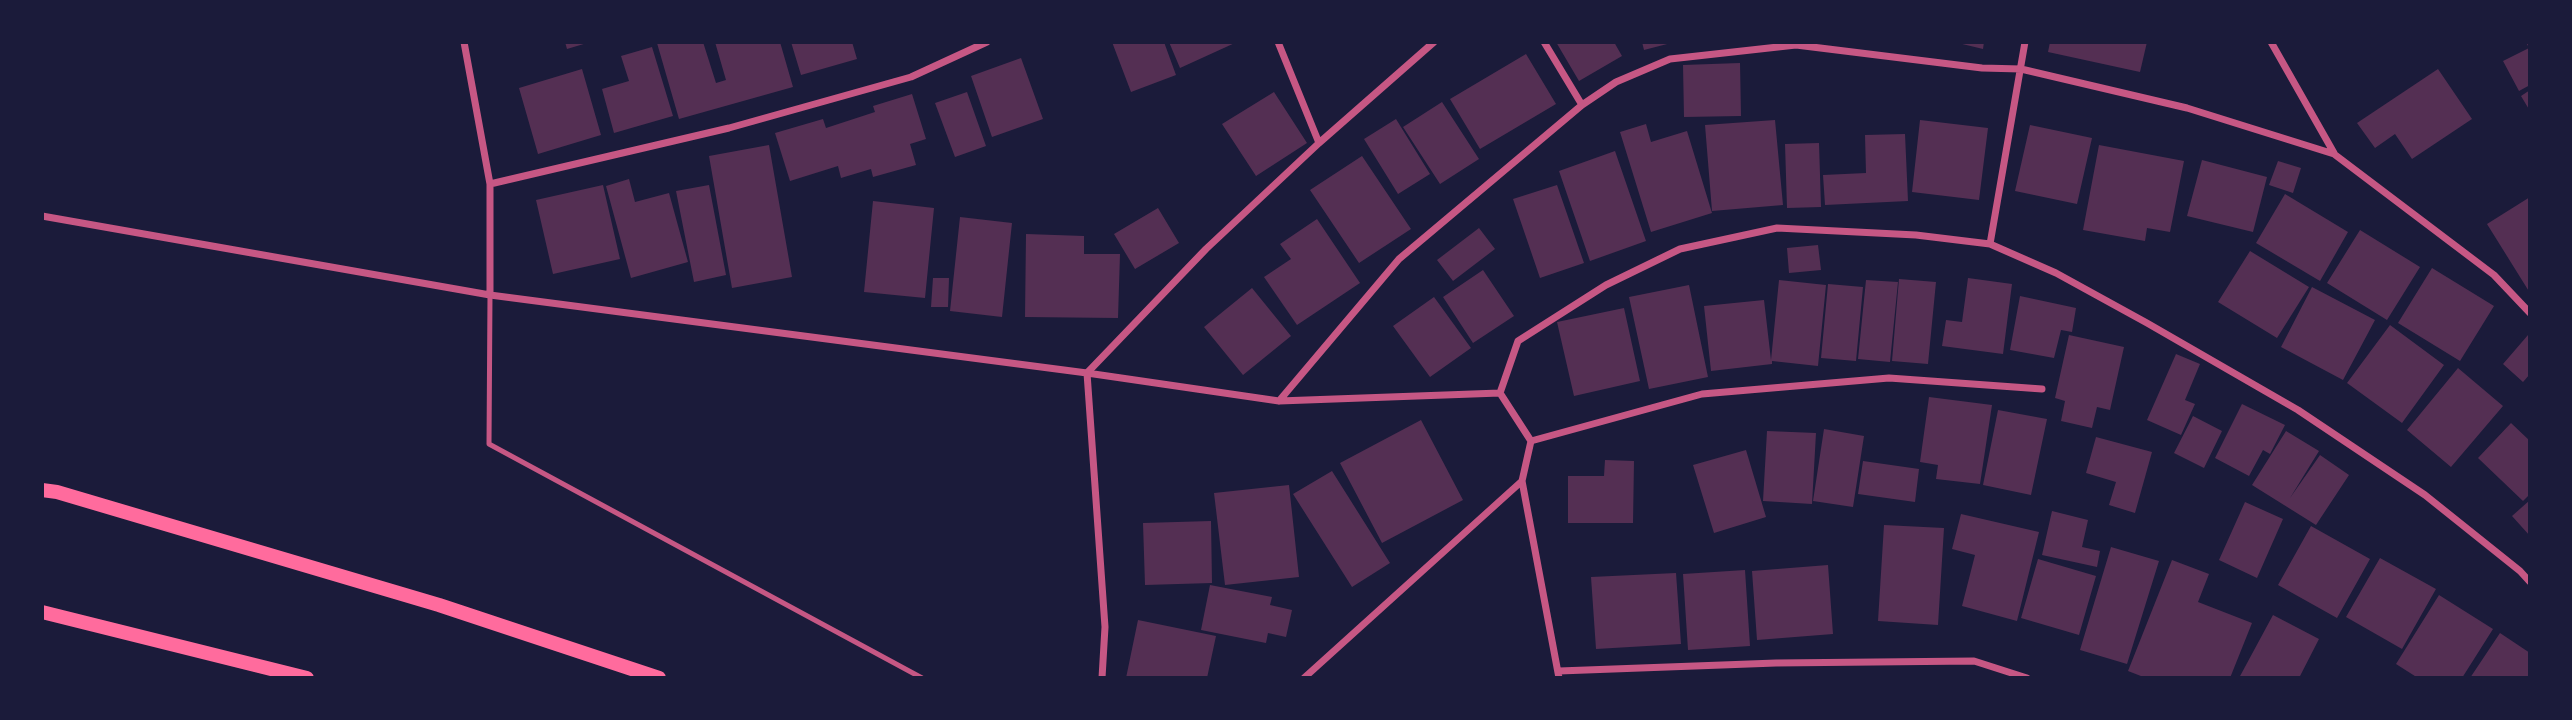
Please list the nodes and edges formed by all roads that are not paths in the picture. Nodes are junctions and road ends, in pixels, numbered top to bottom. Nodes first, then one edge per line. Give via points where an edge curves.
1 (464, 42) edge
2 (987, 42) edge
3 (1278, 42) edge
4 (1434, 42) edge
5 (1544, 42) edge
6 (2025, 42) edge
7 (2271, 42) edge
8 (2021, 69) junction
9 (1581, 105) junction
10 (1320, 143) junction
11 (2334, 154) junction
12 (490, 184) junction
13 (42, 216) edge
14 (1990, 244) junction
15 (490, 295) junction
16 (2530, 313) edge
17 (1087, 373) junction
18 (2042, 389) dead end
19 (1500, 394) junction
20 (1279, 401) junction
21 (1531, 441) junction
22 (1522, 481) junction
23 (42, 490) edge
24 (2530, 582) edge
25 (42, 612) edge
26 (1559, 675) edge
27 (307, 678) edge
28 (659, 678) edge
29 (922, 678) edge
30 (1102, 678) edge
31 (1304, 678) edge
32 (2027, 678) edge

1 - 12 street
2 - 12 street via 911,77 729,128
3 - 10 street
4 - 10 street
5 - 9 street
6 - 8 street
7 - 11 street
8 - 9 street via 1796,45 1670,59 1616,82
8 - 11 street via 2187,108
8 - 14 street
9 - 20 street via 1399,259
10 - 17 street via 1206,250
11 - 16 street via 2494,275
12 - 15 street
13 - 15 street
14 - 19 street via 1777,228 1681,249 1606,285 1518,341
14 - 24 street via 2056,273 2298,410 2425,495
15 - 17 street
15 - 29 lane via 489,444
17 - 20 street
17 - 30 street via 1105,627
18 - 21 street via 1889,377 1702,394
19 - 20 street
19 - 21 street
21 - 22 street
22 - 26 street
22 - 31 street
23 - 28 main road via 426,601
25 - 27 main road
26 - 32 street via 1776,663 1974,661

